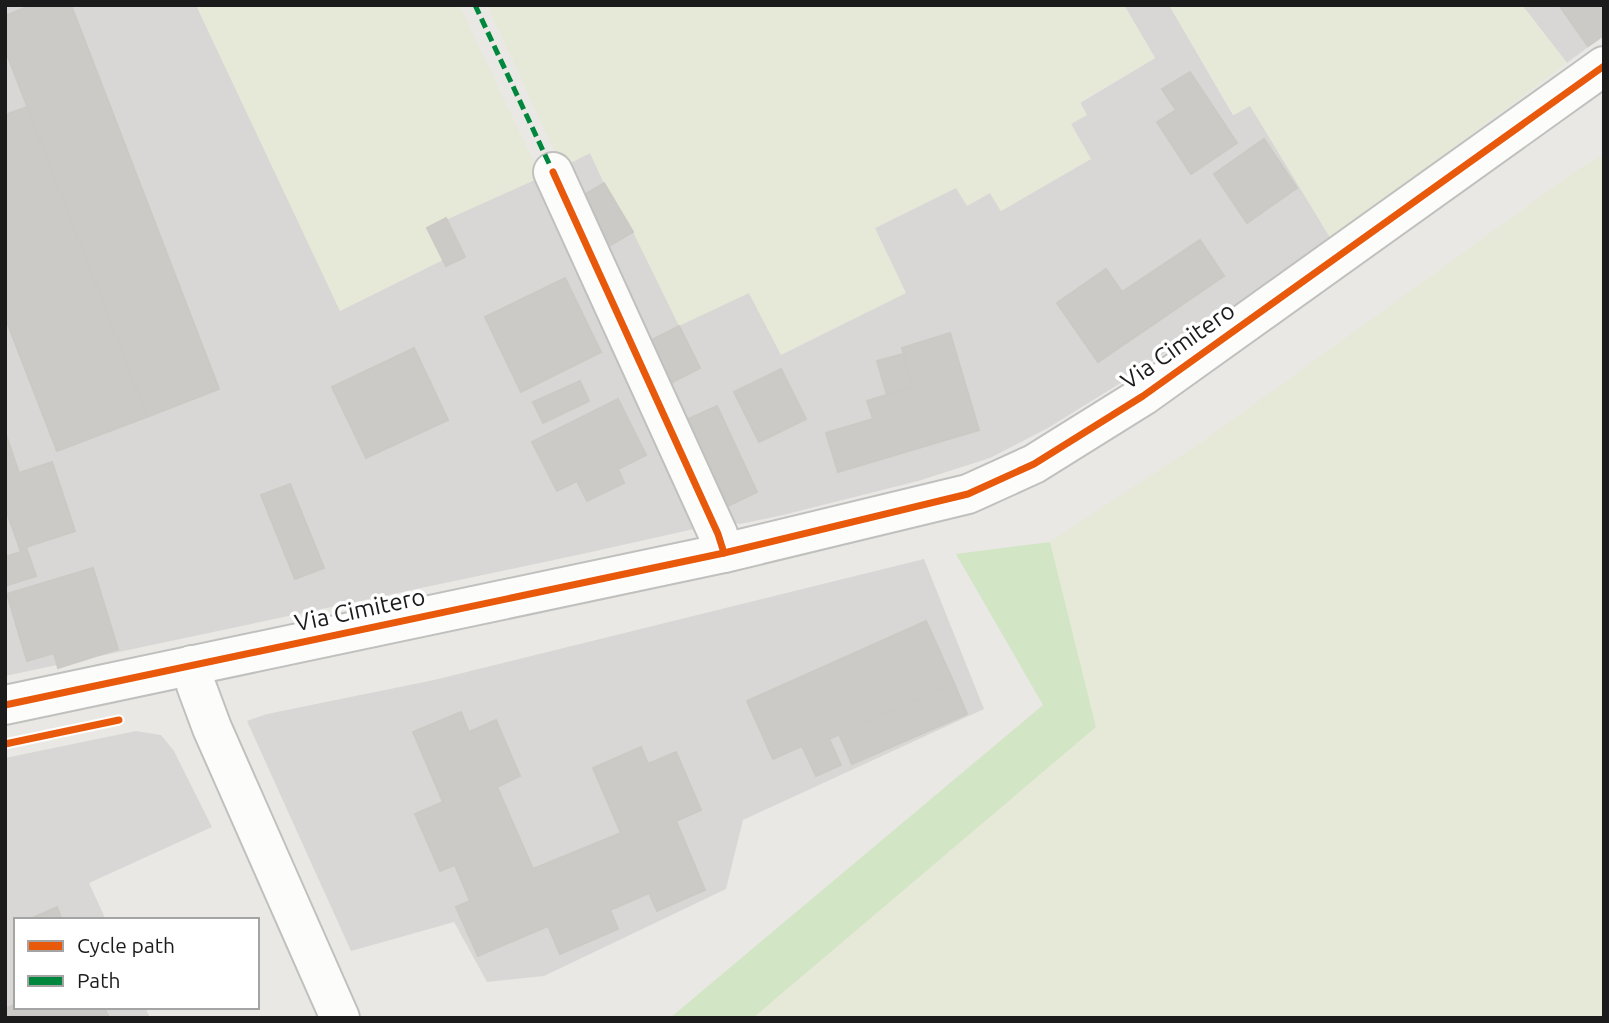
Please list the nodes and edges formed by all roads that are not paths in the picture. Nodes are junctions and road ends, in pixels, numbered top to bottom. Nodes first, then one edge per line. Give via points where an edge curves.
1 (1604, 66) edge
2 (553, 172) dead end
3 (724, 553) junction
4 (192, 665) junction
5 (5, 705) edge
6 (340, 1018) edge

1 - 3 street, Via Cimitero via 1143,396 1034,464 968,494
2 - 3 street
3 - 4 street, Via Cimitero
4 - 5 street, Via Cimitero
4 - 6 street via 212,728

